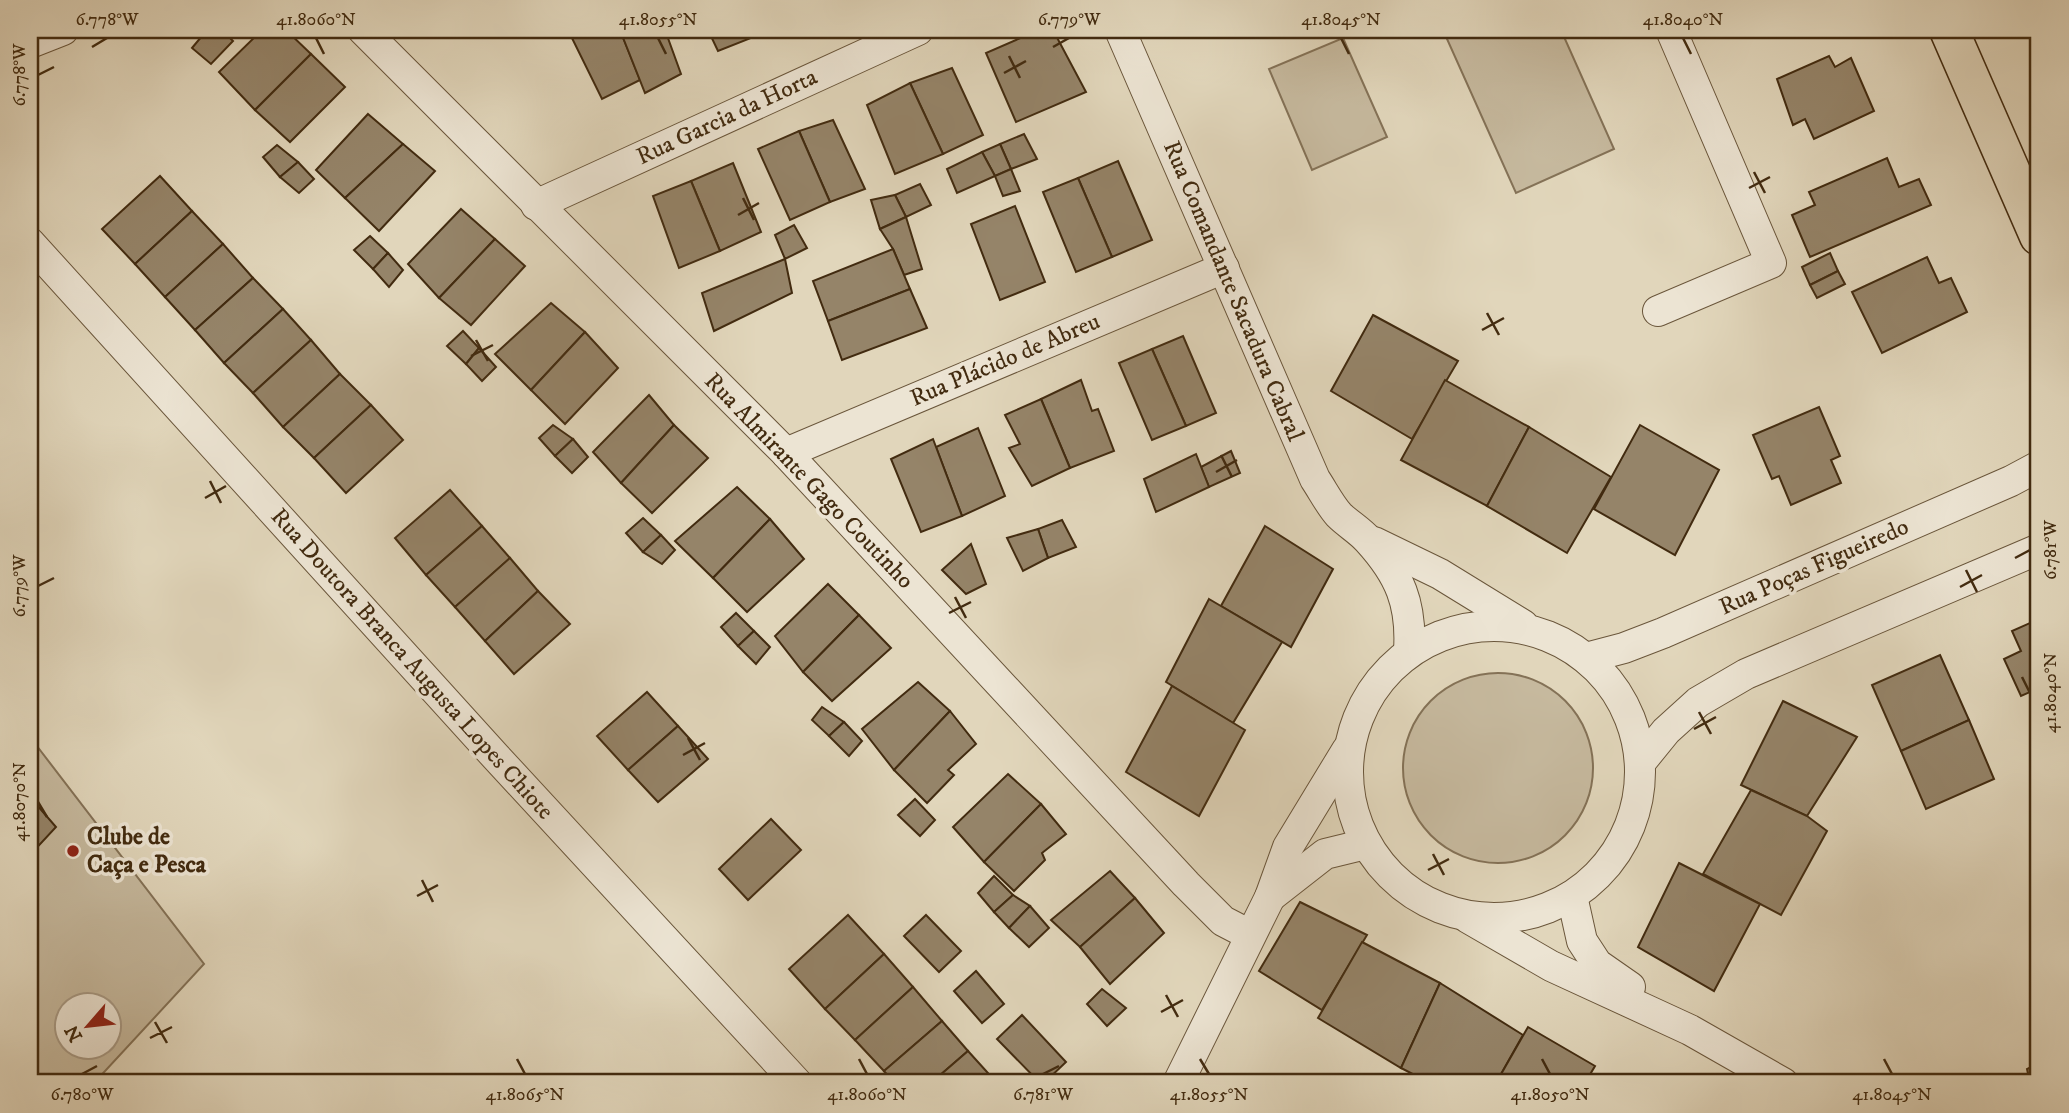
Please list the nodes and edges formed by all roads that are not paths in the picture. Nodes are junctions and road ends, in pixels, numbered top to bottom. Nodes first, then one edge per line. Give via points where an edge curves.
1 (63, 30) edge
2 (363, 30) edge
3 (918, 30) edge
4 (1120, 30) edge
5 (1671, 30) edge
6 (1949, 30) edge
7 (30, 43) edge
8 (536, 205) junction
9 (2039, 236) edge
10 (30, 243) edge
11 (1224, 268) junction
12 (1658, 311) dead end
13 (786, 453) junction
14 (2039, 466) edge
15 (1367, 539) junction
16 (2039, 549) edge
17 (1530, 630) junction
18 (1409, 651) junction
19 (1586, 658) junction
20 (1350, 746) junction
21 (1640, 763) junction
22 (1366, 844) junction
23 (1572, 896) junction
24 (1270, 898) junction
25 (1462, 915) junction
26 (1250, 935) junction
27 (1690, 1030) junction
28 (797, 1083) edge
29 (1178, 1083) edge
30 (1783, 1083) edge

1 - 7 street
2 - 8 street, Rua Almirante Gago Coutinho
3 - 8 street, Rua Garcia da Horta
4 - 11 street, Rua Comandante Sacadura Cabral
5 - 12 street via 1771,263
6 - 9 main road
8 - 13 street, Rua Almirante Gago Coutinho
10 - 28 street, Rua Doutora Branca Augusta Lopes Chiote
11 - 13 street, Rua Plácido de Abreu
11 - 15 street, Rua Comandante Sacadura Cabral via 1315,479 1338,513
13 - 26 street, Rua Almirante Gago Coutinho via 1186,884 1223,921
14 - 19 street, Rua Poças Figueiredo via 1663,633
15 - 17 street, Rua Comandante Sacadura Cabral via 1440,574
15 - 18 street, Rua Comandante Sacadura Cabral via 1392,571 1406,599
16 - 21 street via 1746,674 1698,702
17 - 18 street via 1488,625 1447,632
17 - 19 street
18 - 20 street via 1374,688 1361,709
19 - 21 street via 1613,687 1632,723
20 - 22 street via 1347,780 1353,813
20 - 24 street via 1288,847
21 - 23 street via 1637,802 1624,839 1601,871
22 - 24 street via 1325,854
22 - 25 street via 1392,877 1424,901
23 - 25 street via 1537,912 1500,918
23 - 27 street via 1582,941 1597,964
24 - 26 street
25 - 27 street via 1551,966
26 - 29 street
27 - 30 street

